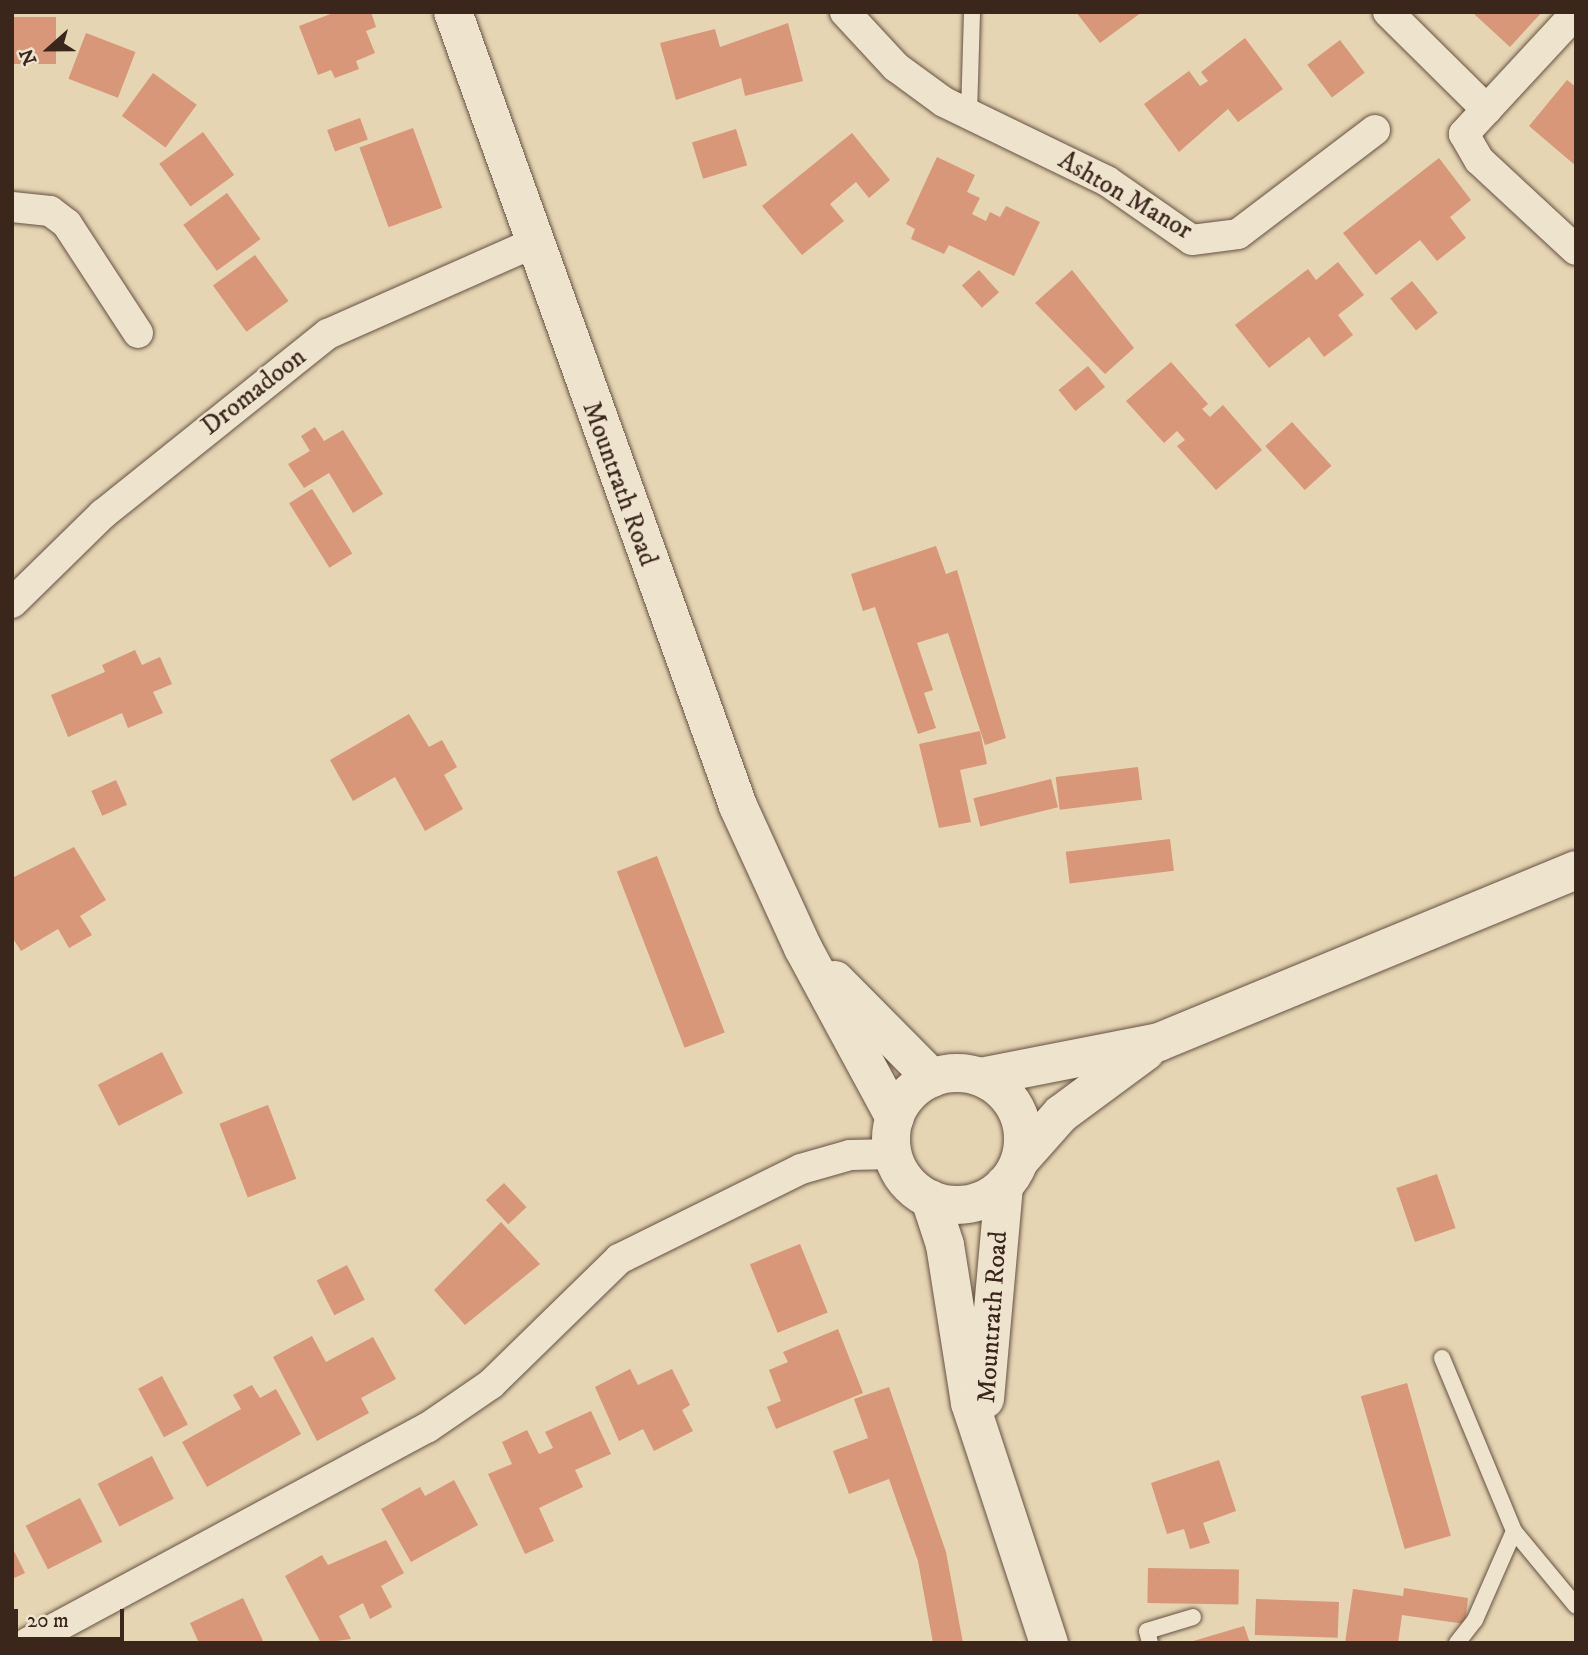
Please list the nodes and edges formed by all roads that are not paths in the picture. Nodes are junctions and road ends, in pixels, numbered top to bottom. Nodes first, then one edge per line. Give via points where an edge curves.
1 (453, 12) edge
2 (845, 12) edge
3 (972, 12) edge
4 (1388, 12) edge
5 (1576, 13) edge
6 (1487, 110) junction
7 (969, 114) junction
8 (1375, 130) dead end
9 (12, 207) edge
10 (536, 242) junction
11 (1576, 250) edge
12 (138, 333) dead end
13 (12, 603) edge
14 (1576, 870) edge
15 (803, 948) junction
16 (1160, 1042) junction
17 (981, 1077) junction
18 (932, 1078) junction
19 (894, 1136) junction
20 (1012, 1172) junction
21 (930, 1199) junction
22 (1442, 1358) dead end
23 (988, 1450) junction
24 (1514, 1531) junction
25 (1576, 1606) edge
26 (1193, 1616) dead end
27 (27, 1643) edge
28 (1049, 1643) edge
29 (1150, 1643) edge
30 (1457, 1643) edge

1 - 10 main road, Mountrath Road
2 - 7 street, Ashton Manor via 896,67
3 - 7 lane
4 - 6 street
5 - 6 street
6 - 11 street via 1464,134 1479,160
7 - 8 street, Ashton Manor via 1107,181 1192,240 1238,234
9 - 12 street via 50,211 67,224
10 - 13 street, Dromadoon via 328,334 103,514
10 - 15 main road, Mountrath Road via 738,806
14 - 16 main road
15 - 18 main road, Mountrath Road
15 - 19 main road, Mountrath Road
16 - 17 main road
16 - 20 main road via 1061,1114
17 - 18 main road
17 - 20 main road via 1017,1111
18 - 19 main road via 908,1095
19 - 21 main road via 907,1181
19 - 27 street via 801,1169 618,1259 491,1384 427,1428
20 - 21 main road via 970,1203
20 - 23 main road, Mountrath Road via 987,1350
21 - 23 main road, Mountrath Road via 945,1245 971,1403
22 - 24 lane
23 - 28 main road, Mountrath Road
24 - 25 lane
24 - 30 lane via 1475,1620
26 - 29 lane via 1147,1631

